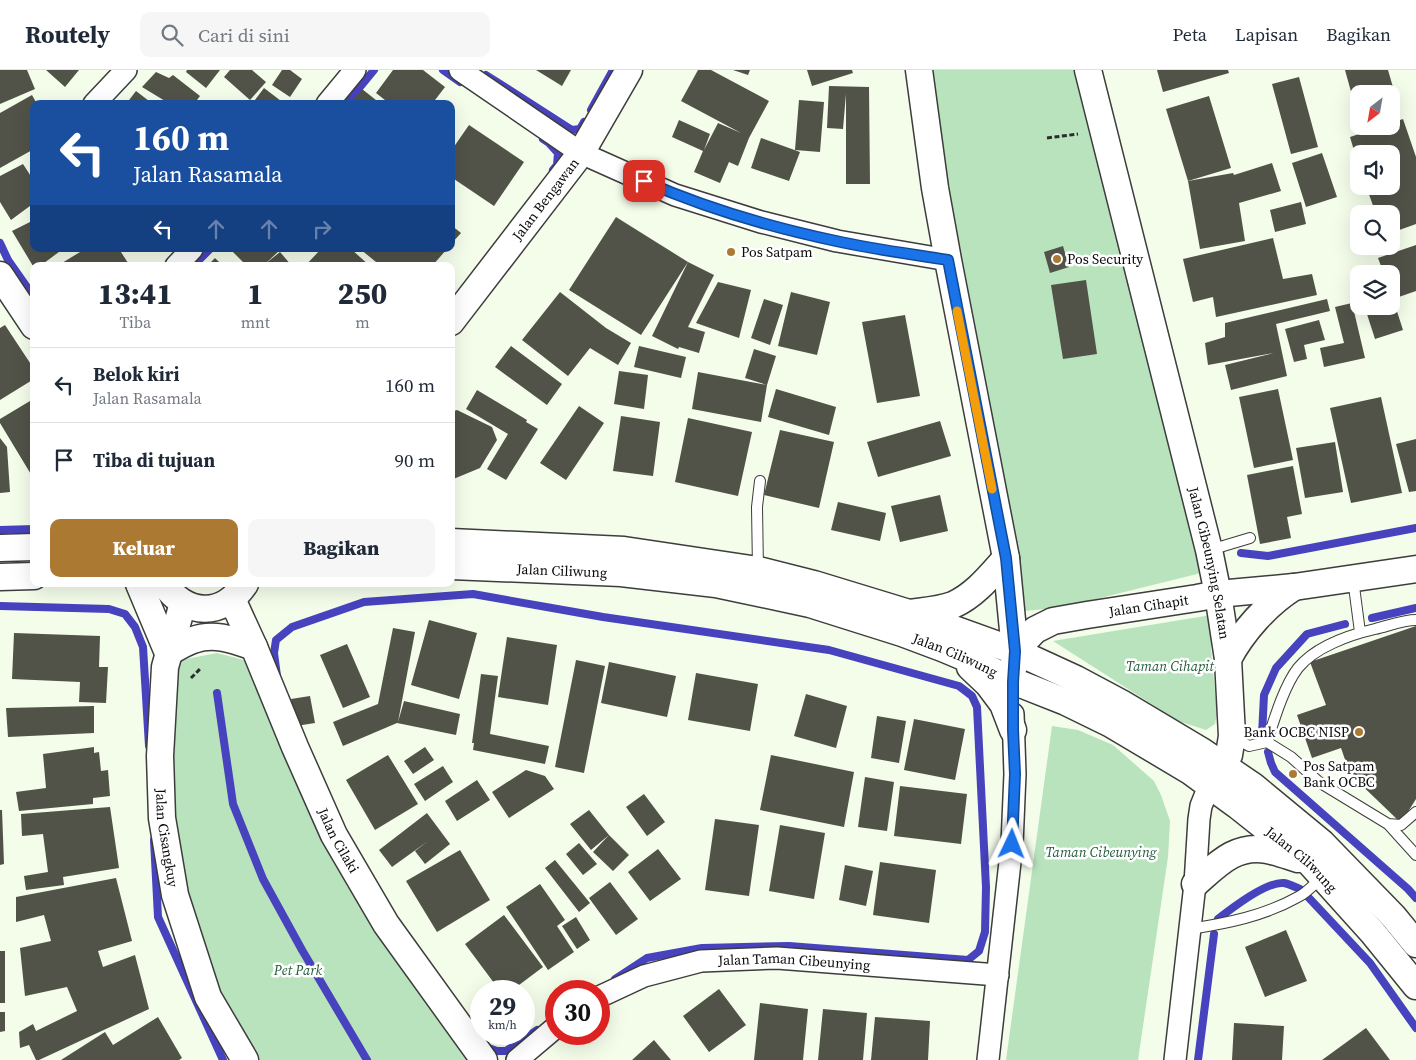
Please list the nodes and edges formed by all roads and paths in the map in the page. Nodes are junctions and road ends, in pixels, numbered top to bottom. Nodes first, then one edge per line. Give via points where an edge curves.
1 (126, 70) edge
2 (355, 70) edge
3 (460, 70) edge
4 (629, 70) edge
5 (919, 70) edge
6 (1088, 70) edge
7 (98, 100) edge
8 (330, 100) edge
9 (1103, 132) junction
10 (1047, 138) dead end
11 (581, 153) junction
12 (189, 252) edge
13 (948, 260) junction
14 (180, 262) edge
15 (0, 275) edge
16 (455, 317) edge
17 (30, 320) edge
18 (760, 481) dead end
19 (1250, 538) dead end
20 (455, 542) edge
21 (30, 547) edge
22 (0, 548) edge
23 (1209, 550) junction
24 (1006, 558) junction
25 (622, 561) junction
26 (455, 566) edge
27 (1416, 569) edge
28 (758, 570) junction
29 (30, 576) edge
30 (0, 577) edge
31 (1353, 578) junction
32 (140, 587) edge
33 (166, 587) edge
34 (1294, 587) junction
35 (239, 592) edge
36 (1218, 594) junction
37 (183, 603) junction
38 (909, 613) junction
39 (1416, 620) edge
40 (1360, 632) junction
41 (254, 647) junction
42 (942, 648) junction
43 (1015, 651) junction
44 (168, 653) junction
45 (1228, 659) junction
46 (201, 668) dead end
47 (1013, 682) junction
48 (185, 684) dead end
49 (1013, 730) junction
50 (1232, 736) junction
51 (1267, 742) junction
52 (1216, 776) junction
53 (1416, 812) edge
54 (1388, 824) junction
55 (1416, 855) edge
56 (1317, 869) junction
57 (1194, 884) junction
58 (1190, 929) junction
59 (1416, 944) edge
60 (998, 975) junction
61 (1416, 986) edge
62 (610, 992) edge
63 (545, 1036) edge
64 (245, 1060) edge
65 (484, 1060) edge
66 (517, 1060) edge
67 (988, 1060) edge
68 (1175, 1060) edge

1 - 7 street
2 - 8 street
3 - 11 street
4 - 11 street, Jalan Bengawan
5 - 13 street
6 - 9 street, Jalan Cibeunying Selatan
9 - 10 path
9 - 23 street, Jalan Cibeunying Selatan
11 - 13 street via 675,195 761,222 837,242
11 - 16 street, Jalan Bengawan
12 - 14 street
13 - 24 street
15 - 17 street
18 - 28 lane
19 - 23 lane
20 - 25 street, Jalan Ciliwung
21 - 22 street
23 - 36 street, Jalan Cibeunying Selatan
24 - 38 street via 969,595 953,604
24 - 43 street
25 - 26 street, Jalan Ciliwung
25 - 28 street, Jalan Ciliwung
25 - 42 street, Jalan Ciliwung via 810,604
27 - 31 street, Jalan Cihapit
28 - 38 street, Jalan Ciliwung
29 - 30 street
31 - 34 street, Jalan Cihapit
31 - 40 lane
32 - 44 street
33 - 37 street
34 - 36 street, Jalan Cihapit
34 - 45 street, Jalan Cihapit via 1255,621
35 - 37 street via 221,606 208,609
35 - 41 street, Jalan Cilaki
36 - 43 street, Jalan Cihapit via 1053,621 1036,630
36 - 45 street, Jalan Cibeunying Selatan
37 - 44 street, Jalan Cisangkuy
38 - 43 street, Jalan Ciliwung
39 - 40 lane
40 - 51 lane via 1320,649 1298,668 1287,687
41 - 44 street via 226,637 211,636 193,640
41 - 65 street, Jalan Cilaki via 334,835 386,924
42 - 47 street, Jalan Ciliwung
42 - 49 street via 967,664 988,684 1003,704
43 - 47 street
43 - 52 street, Jalan Ciliwung via 1121,703
44 - 64 street, Jalan Cisangkuy via 160,756 162,818 175,895 208,997
45 - 50 street, Jalan Cibeunying Selatan
46 - 48 path
47 - 49 street
47 - 52 street, Jalan Ciliwung via 1111,724 1190,771
49 - 60 street via 1012,844
50 - 51 lane via 1249,746
50 - 52 street, Jalan Cibeunying Selatan via 1228,755
51 - 54 lane via 1319,782
52 - 56 street, Jalan Ciliwung via 1238,806
52 - 57 street, Jalan Cibeunying Selatan via 1201,806
52 - 59 street, Jalan Ciliwung via 1253,786 1322,843
53 - 54 lane via 1401,825
54 - 55 lane
56 - 57 street via 1266,850 1248,849 1230,855
56 - 58 lane via 1300,897 1254,917
56 - 61 street, Jalan Ciliwung
57 - 58 street, Jalan Cibeunying Selatan
58 - 68 street, Jalan Cibeunying Selatan
60 - 62 street, Jalan Taman Cibeunying via 777,958 701,961 644,976
60 - 67 street
63 - 66 street

